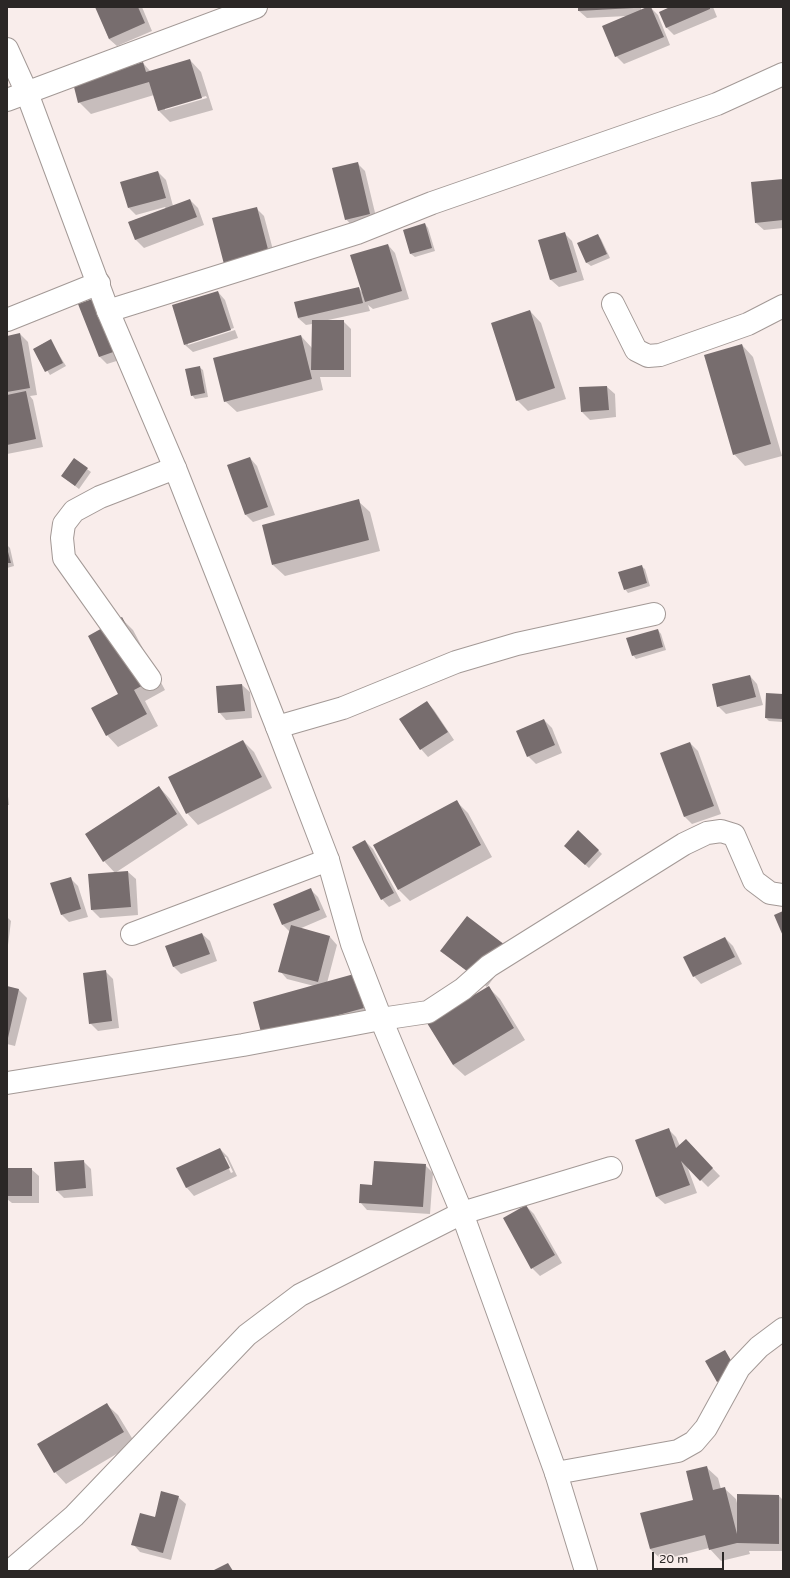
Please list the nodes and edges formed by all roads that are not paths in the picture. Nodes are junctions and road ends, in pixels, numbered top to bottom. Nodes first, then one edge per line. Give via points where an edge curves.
1 (256, 7) edge
2 (7, 49) edge
3 (783, 74) edge
4 (17, 97) edge
5 (98, 283) junction
6 (613, 304) dead end
7 (783, 306) edge
8 (108, 311) junction
9 (7, 320) edge
10 (175, 468) junction
11 (654, 614) dead end
12 (150, 679) dead end
13 (277, 727) junction
14 (328, 860) junction
15 (783, 895) edge
16 (132, 934) dead end
17 (381, 1019) junction
18 (7, 1083) edge
19 (611, 1168) dead end
20 (462, 1212) junction
21 (783, 1329) edge
22 (556, 1473) junction
23 (10, 1571) edge
24 (586, 1571) edge

1 - 4 street
2 - 4 street
3 - 8 street via 717,104 356,232
4 - 5 street
5 - 8 street
5 - 9 street
6 - 7 street via 636,350 648,356 660,355 748,324
8 - 10 street
10 - 12 street via 100,497 74,511 64,524 62,538 64,558
10 - 13 street
11 - 13 street via 516,644 456,662 343,708
13 - 14 street
14 - 16 street
14 - 17 street via 352,944
15 - 17 street via 770,892 754,881 734,835 721,831 707,833 684,844 489,966 463,989 428,1012
17 - 18 street via 243,1045
17 - 20 street
19 - 20 street
20 - 22 street
20 - 23 street via 300,1295 247,1335 74,1516
21 - 22 street via 759,1347 739,1368 706,1428 694,1442 678,1451
22 - 24 street

